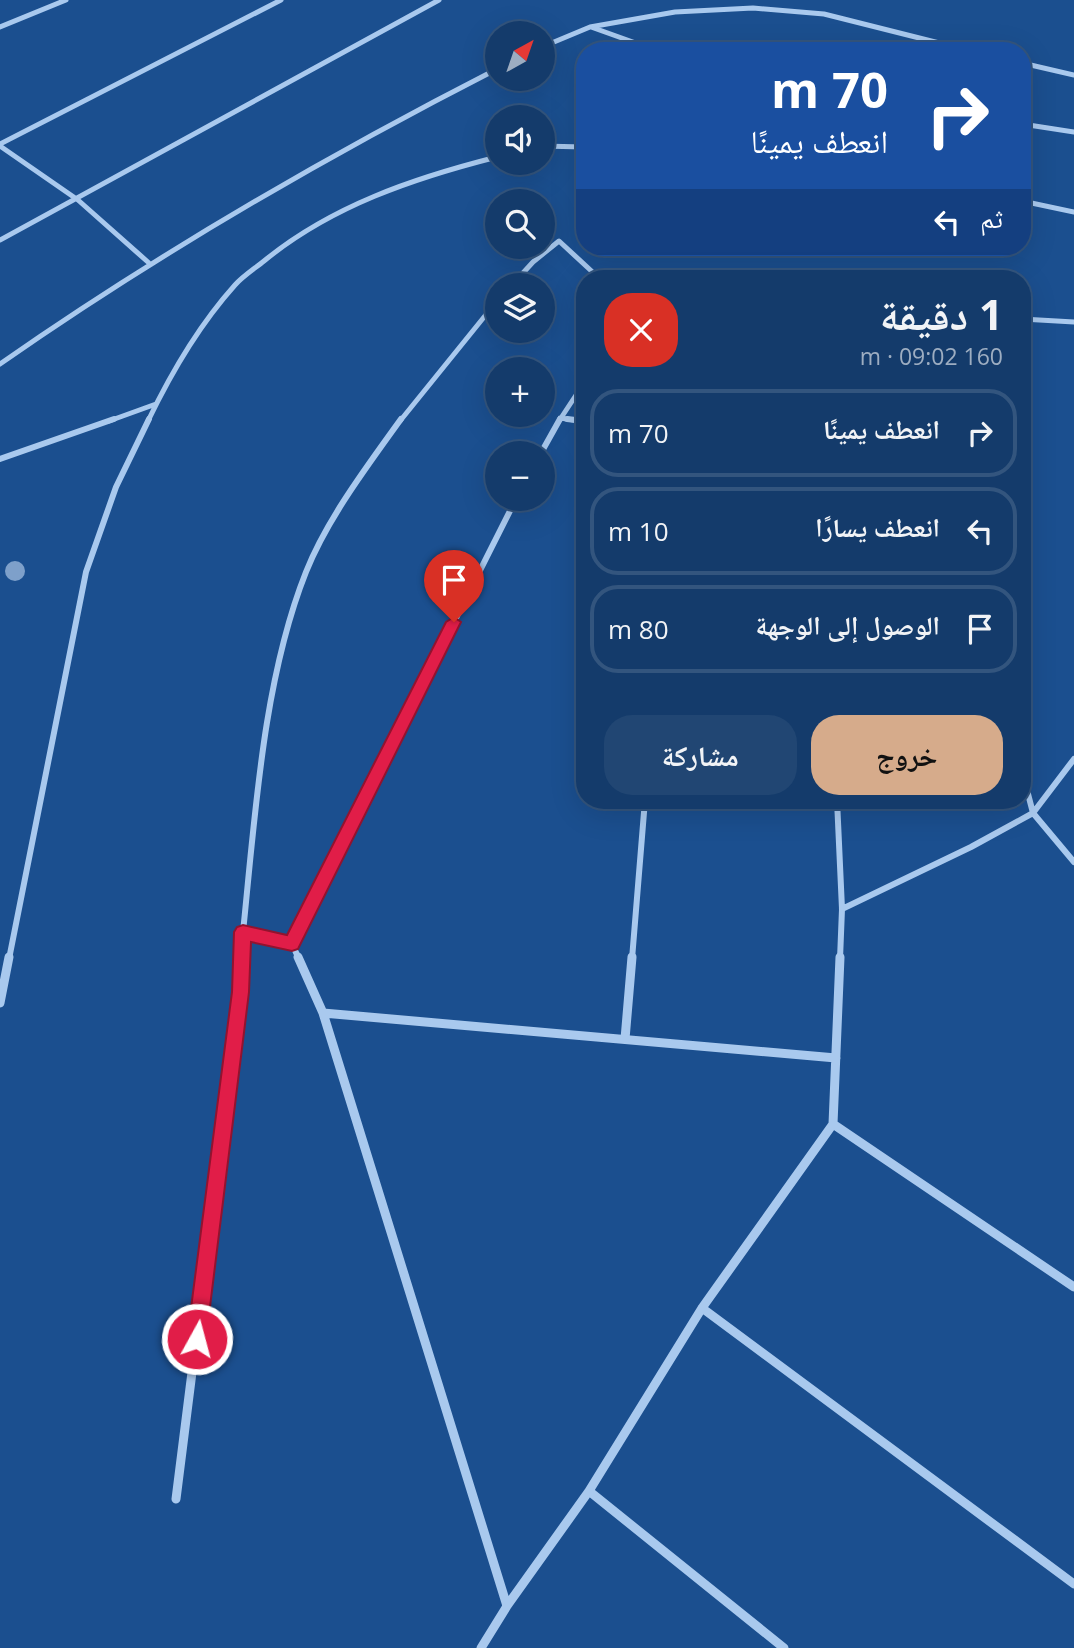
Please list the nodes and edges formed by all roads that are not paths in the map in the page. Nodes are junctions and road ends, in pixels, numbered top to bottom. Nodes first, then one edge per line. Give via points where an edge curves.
1 (66, 0) edge
2 (281, 0) edge
3 (439, 0) edge
4 (704, 0) edge
5 (711, 10) junction
6 (0, 27) edge
7 (590, 27) junction
8 (555, 42) edge
9 (633, 42) edge
10 (935, 42) edge
11 (1031, 65) edge
12 (485, 75) edge
13 (1074, 75) edge
14 (1031, 125) edge
15 (1074, 132) edge
16 (0, 145) edge
17 (555, 146) edge
18 (576, 147) edge
19 (485, 160) edge
20 (78, 200) junction
21 (1031, 203) edge
22 (1074, 212) edge
23 (0, 240) edge
24 (149, 263) junction
25 (590, 270) edge
26 (523, 273) edge
27 (485, 314) edge
28 (1031, 320) edge
29 (1074, 322) edge
30 (0, 364) edge
31 (576, 395) edge
32 (156, 404) junction
33 (560, 418) junction
34 (576, 420) edge
35 (548, 441) edge
36 (0, 459) edge
37 (510, 511) edge
38 (1074, 759) edge
39 (1031, 805) edge
40 (644, 809) edge
41 (837, 809) edge
42 (1033, 813) junction
43 (1074, 862) edge
44 (842, 909) junction
45 (243, 932) junction
46 (292, 944) junction
47 (0, 1003) edge
48 (324, 1013) junction
49 (625, 1039) junction
50 (836, 1058) junction
51 (833, 1124) junction
52 (1074, 1287) edge
53 (702, 1308) junction
54 (589, 1491) junction
55 (177, 1499) dead end
56 (1074, 1584) edge
57 (507, 1606) junction
58 (481, 1648) edge
59 (783, 1648) edge

1 - 6 street
2 - 16 street
3 - 20 street
4 - 5 street
5 - 7 street
5 - 10 street via 824,14
7 - 8 street
7 - 9 street
11 - 13 street
12 - 24 street via 284,182
14 - 15 street
16 - 20 street
17 - 18 street
19 - 32 street via 365,199 287,242 236,284 195,337
20 - 23 street
20 - 24 street
21 - 22 street
24 - 30 street
25 - 26 street via 559,241
27 - 45 street via 446,358 374,456 331,523 302,581 262,752
28 - 29 street
31 - 33 street
32 - 36 street
32 - 47 street via 116,487 86,572
33 - 34 street
33 - 35 street
37 - 46 street
38 - 42 street
39 - 42 street
40 - 49 street
41 - 44 street
42 - 43 street
42 - 44 street
44 - 50 street
45 - 46 street
45 - 55 street via 240,992
46 - 48 street
48 - 49 street
48 - 57 street
49 - 50 street
50 - 51 street
51 - 52 street
51 - 53 street
53 - 54 street
53 - 56 street
54 - 57 street
54 - 59 street
57 - 58 street

